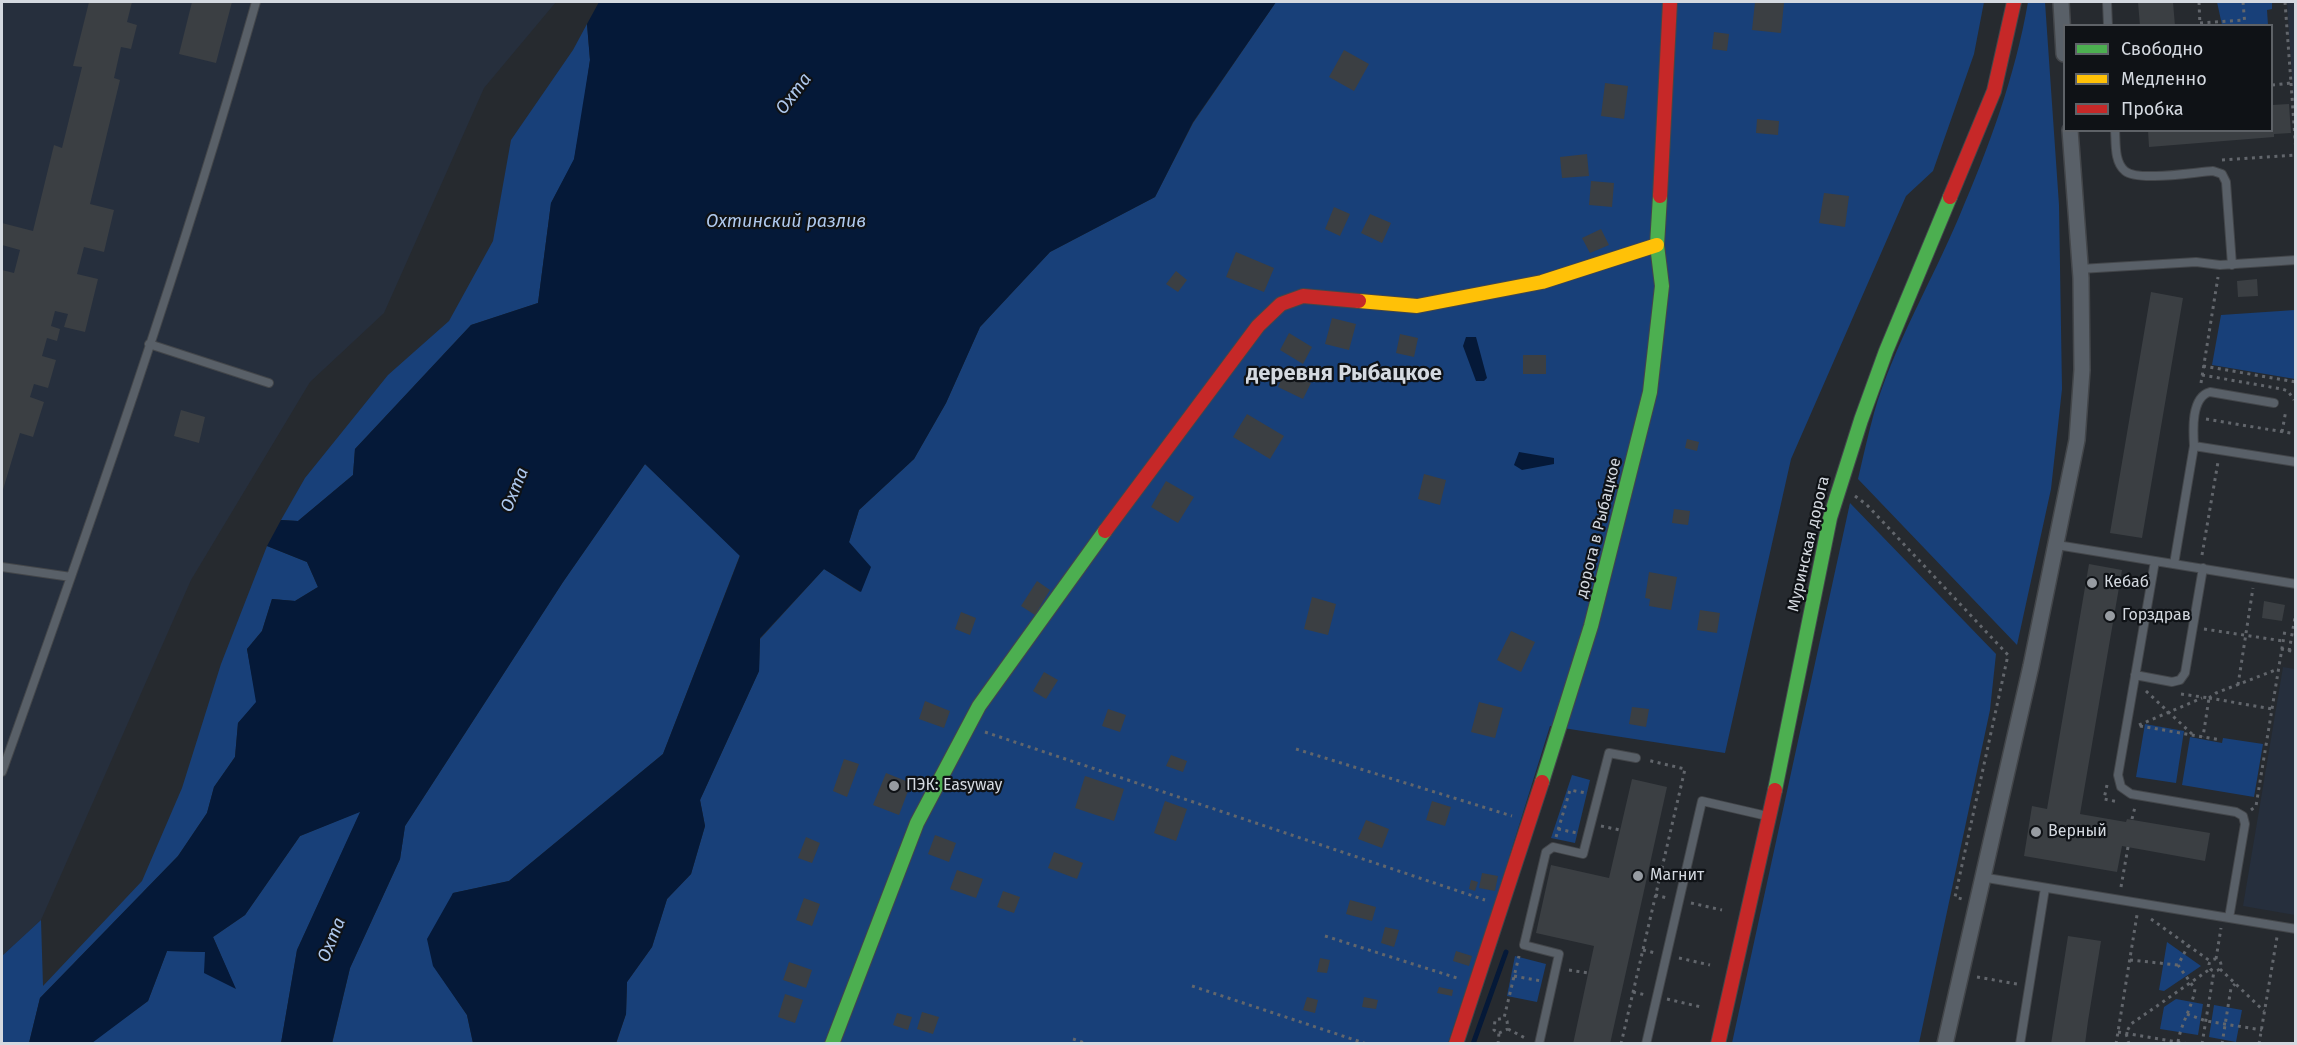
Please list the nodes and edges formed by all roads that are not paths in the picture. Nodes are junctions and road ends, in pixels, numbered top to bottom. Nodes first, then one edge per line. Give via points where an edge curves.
1 (255, 2) edge
2 (1670, 2) edge
3 (2014, 2) edge
4 (2061, 2) edge
5 (2107, 2) edge
6 (2108, 24) edge
7 (2063, 37) edge
8 (2070, 132) edge
9 (2115, 132) edge
10 (1657, 245) junction
11 (2295, 260) edge
12 (2232, 264) junction
13 (2080, 270) junction
14 (149, 344) junction
15 (269, 383) dead end
16 (2274, 403) dead end
17 (2194, 446) junction
18 (2295, 462) edge
19 (2057, 545) junction
20 (2155, 561) junction
21 (2174, 564) junction
22 (2, 567) edge
23 (2203, 568) junction
24 (71, 577) junction
25 (2295, 584) edge
26 (2135, 675) junction
27 (1636, 758) road end
28 (2, 772) edge
29 (1769, 816) junction
30 (1981, 877) junction
31 (2045, 888) junction
32 (2226, 918) junction
33 (2295, 929) edge
34 (832, 1044) edge
35 (1456, 1044) edge
36 (1538, 1044) edge
37 (1646, 1044) edge
38 (1718, 1044) edge
39 (1945, 1044) edge
40 (2020, 1044) edge

1 - 14 lane via 224,114
2 - 10 street, дорога в Рыбацкое
3 - 29 street, Муринская дорога via 1994,91 1886,351 1838,490
4 - 7 street
5 - 6 lane
8 - 13 street
9 - 12 lane via 2117,159 2124,171 2137,176 2213,171 2222,174 2226,182
10 - 34 street via 1542,282 1417,306 1303,296 1281,304 1258,326 979,706 917,823
10 - 35 street, дорога в Рыбацкое via 1662,286 1650,392 1591,626
11 - 12 lane
12 - 13 lane via 2196,262
13 - 19 street via 2082,370 2077,440
14 - 15 lane
14 - 24 lane
16 - 17 lane via 2203,394 2198,400
17 - 18 lane
17 - 21 lane
19 - 20 lane
19 - 30 street
20 - 21 lane
20 - 26 lane
21 - 23 lane
22 - 24 lane
23 - 25 lane
23 - 26 lane via 2185,673 2172,682
24 - 28 lane
26 - 32 lane via 2118,775 2121,787 2131,794 2243,816 2245,824
27 - 36 lane via 1609,753 1583,854 1553,847 1546,852 1524,945 1559,954
29 - 37 lane via 1702,801
29 - 38 street, Муринская дорога
30 - 31 lane
30 - 39 street
31 - 32 lane via 2139,907
31 - 40 lane
32 - 33 lane

